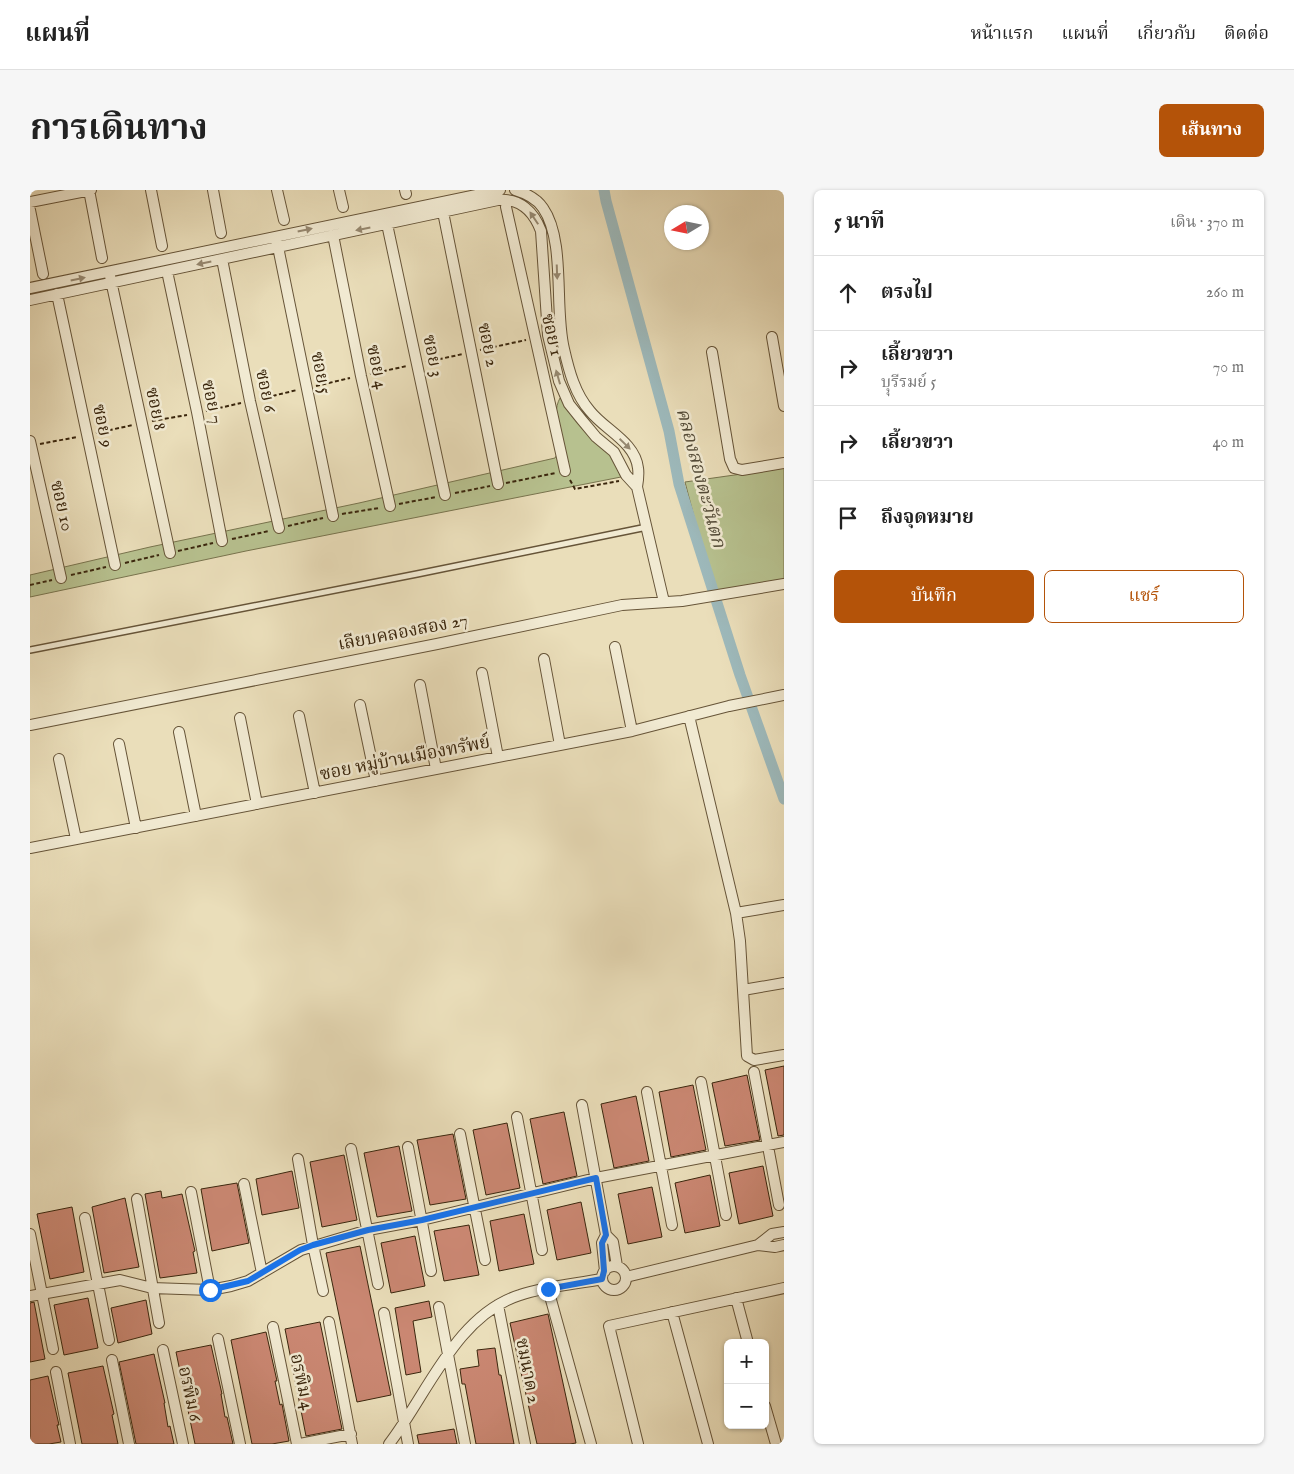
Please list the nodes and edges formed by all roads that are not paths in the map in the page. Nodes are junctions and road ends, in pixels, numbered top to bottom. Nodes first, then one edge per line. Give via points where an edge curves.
1 (90, 190) edge
2 (151, 190) edge
3 (213, 190) edge
4 (277, 190) edge
5 (339, 190) edge
6 (500, 190) edge
7 (515, 190) edge
8 (30, 202) edge
9 (342, 207) dead end
10 (506, 207) dead end
11 (30, 210) edge
12 (443, 212) junction
13 (284, 220) dead end
14 (387, 224) junction
15 (222, 233) dead end
16 (333, 235) junction
17 (276, 236) junction
18 (162, 246) dead end
19 (278, 247) junction
20 (102, 258) dead end
21 (222, 259) junction
22 (167, 271) junction
23 (44, 274) dead end
24 (111, 278) junction
25 (30, 288) edge
26 (57, 294) junction
27 (30, 300) edge
28 (560, 325) junction
29 (548, 330) junction
30 (772, 337) dead end
31 (535, 338) junction
32 (712, 352) dead end
33 (784, 406) edge
34 (590, 412) junction
35 (580, 419) junction
36 (30, 443) edge
37 (784, 463) edge
38 (565, 471) dead end
39 (498, 484) dead end
40 (637, 487) junction
41 (445, 495) dead end
42 (390, 506) dead end
43 (333, 516) dead end
44 (647, 527) junction
45 (279, 528) dead end
46 (222, 541) dead end
47 (170, 553) dead end
48 (115, 565) dead end
49 (61, 578) dead end
50 (784, 584) edge
51 (664, 602) junction
52 (615, 647) dead end
53 (30, 650) edge
54 (544, 659) dead end
55 (482, 673) dead end
56 (420, 685) dead end
57 (784, 695) edge
58 (360, 705) dead end
59 (300, 716) dead end
60 (689, 716) junction
61 (240, 718) dead end
62 (30, 725) edge
63 (632, 731) junction
64 (179, 732) dead end
65 (119, 744) dead end
66 (560, 745) junction
67 (498, 757) junction
68 (59, 759) dead end
69 (436, 769) junction
70 (376, 781) junction
71 (315, 793) junction
72 (257, 804) junction
73 (196, 816) junction
74 (136, 828) junction
75 (76, 839) junction
76 (30, 848) edge
77 (784, 905) edge
78 (736, 913) junction
79 (784, 983) edge
80 (743, 990) junction
81 (784, 1055) edge
82 (754, 1072) dead end
83 (701, 1082) dead end
84 (647, 1092) dead end
85 (582, 1105) dead end
86 (517, 1117) dead end
87 (460, 1134) dead end
88 (784, 1142) edge
89 (768, 1145) junction
90 (408, 1147) dead end
91 (351, 1149) dead end
92 (715, 1155) junction
93 (298, 1159) dead end
94 (661, 1166) junction
95 (596, 1178) junction
96 (244, 1184) dead end
97 (191, 1192) dead end
98 (531, 1193) junction
99 (137, 1200) dead end
100 (779, 1205) dead end
101 (476, 1208) junction
102 (726, 1215) dead end
103 (85, 1218) dead end
104 (422, 1220) junction
105 (672, 1225) dead end
106 (368, 1230) junction
107 (784, 1232) edge
108 (30, 1234) edge
109 (606, 1235) junction
110 (313, 1245) junction
111 (758, 1245) junction
112 (784, 1245) edge
113 (542, 1250) dead end
114 (485, 1260) dead end
115 (617, 1266) junction
116 (431, 1271) dead end
117 (262, 1273) junction
118 (604, 1275) junction
119 (626, 1277) junction
120 (98, 1284) junction
121 (378, 1284) dead end
122 (152, 1288) junction
123 (784, 1288) edge
124 (548, 1289) junction
125 (210, 1290) junction
126 (324, 1291) dead end
127 (42, 1294) junction
128 (30, 1296) edge
129 (736, 1298) junction
130 (498, 1305) junction
131 (439, 1307) dead end
132 (672, 1312) junction
133 (384, 1313) dead end
134 (329, 1322) dead end
135 (159, 1323) dead end
136 (273, 1327) dead end
137 (218, 1338) dead end
138 (747, 1339) edge
139 (109, 1340) dead end
140 (53, 1349) dead end
141 (163, 1350) dead end
142 (447, 1356) junction
143 (112, 1360) dead end
144 (56, 1372) dead end
145 (769, 1420) edge
146 (404, 1424) junction
147 (352, 1439) edge
148 (70, 1444) edge
149 (129, 1444) edge
150 (183, 1444) edge
151 (240, 1444) edge
152 (298, 1444) edge
153 (389, 1444) edge
154 (408, 1444) edge
155 (464, 1444) edge
156 (525, 1444) edge
157 (591, 1444) edge
158 (638, 1444) edge
159 (708, 1444) edge
160 (776, 1444) edge

1 - 8 street
1 - 20 street
2 - 18 street
3 - 15 street
4 - 13 street
5 - 9 street
17 -> 6 street
7 -> 28 street via 542,206 548,216 557,256
10 - 31 street, ซอย 1
11 - 23 street
12 - 14 street
29 -> 12 street via 541,231 534,215 522,205 506,200
12 - 39 street, ซอย 2
14 -> 16 street
14 - 41 street, ซอย 3
16 - 19 street
16 - 42 street, ซอย 4
17 - 19 street, ซอย 5
17 - 24 street
19 - 21 street
19 - 43 street, ซอย 5
21 -> 22 street
21 - 45 street, ซอย 6
22 - 24 street
22 - 46 street, ซอย 7
25 -> 24 street
24 - 26 street
24 - 47 street, ซอย 8
26 - 27 street
26 - 48 street, ซอย 9
28 - 29 street
28 - 34 street via 568,370
29 - 31 street
35 -> 29 street via 559,382
30 - 33 street
31 - 38 street, ซอย 1
32 - 37 street via 734,468 742,470
34 - 35 street
34 -> 40 street via 631,449 638,468
35 - 40 street via 614,452 626,475
36 - 49 street, ซอย 10
40 - 44 street
44 - 51 street
44 - 53 lane
50 - 51 street, เลียบคลองสอง 27
51 - 62 street, เลียบคลองสอง 27 via 622,605
52 - 63 street
54 - 66 street
55 - 67 street
56 - 69 street
57 - 60 street, ซอย หมู่บ้านเมืองทรัพย์
58 - 70 street
59 - 71 street
60 - 63 street, ซอย หมู่บ้านเมืองทรัพย์
60 - 78 street
61 - 72 street
63 - 66 street, ซอย หมู่บ้านเมืองทรัพย์
64 - 73 street
65 - 74 street
66 - 67 street, ซอย หมู่บ้านเมืองทรัพย์
67 - 69 street, ซอย หมู่บ้านเมืองทรัพย์
68 - 75 street
69 - 70 street, ซอย หมู่บ้านเมืองทรัพย์
70 - 71 street, ซอย หมู่บ้านเมืองทรัพย์
71 - 72 street, ซอย หมู่บ้านเมืองทรัพย์
72 - 73 street, ซอย หมู่บ้านเมืองทรัพย์
73 - 74 street, ซอย หมู่บ้านเมืองทรัพย์
74 - 75 street, ซอย หมู่บ้านเมืองทรัพย์
75 - 76 street, ซอย หมู่บ้านเมืองทรัพย์
77 - 78 street
78 - 80 street
79 - 80 street
80 - 81 street via 747,1056 754,1060
82 - 89 street
83 - 92 street
84 - 94 street
85 - 95 street
86 - 98 street
87 - 101 street
88 - 89 street
89 - 92 street
89 - 100 street
90 - 104 street
91 - 106 street
92 - 94 street
92 - 102 street
93 - 110 street
94 - 95 street
94 - 105 street
95 - 98 street
95 - 109 street
96 - 117 street
97 - 125 street
98 - 101 street
98 - 113 street
99 - 122 street
101 - 104 street
101 - 114 street
103 - 120 street
104 - 106 street
104 - 116 street
106 - 110 street
106 - 121 street
107 - 111 street via 772,1234
108 - 127 street
109 - 115 street via 613,1242
109 - 118 street via 602,1243
110 - 117 street
110 - 126 street
111 - 112 street
111 - 119 street
115 - 118 street via 612,1266
115 - 119 street
117 - 125 street via 248,1281
118 - 119 street via 604,1283 617,1289 624,1285
118 - 124 street
120 - 122 street via 120,1280
120 - 127 street
120 - 139 street
122 - 125 street
122 - 135 street
123 - 129 street
124 - 130 street via 520,1295
124 - 157 street
127 - 128 street
127 - 140 street
129 - 132 street
129 - 138 street
130 - 142 street via 474,1322
130 - 156 street, ชมนาด 2
131 - 142 street
132 - 158 street via 609,1326
132 - 159 street
133 - 146 street
134 - 147 street
136 - 152 street, อรพิม 4
137 - 151 street
141 - 150 street, อรพิม 6
142 - 146 street
142 - 155 street
143 - 149 street
144 - 148 street
145 - 160 street
146 - 153 street
146 - 154 street
147 - 152 street

